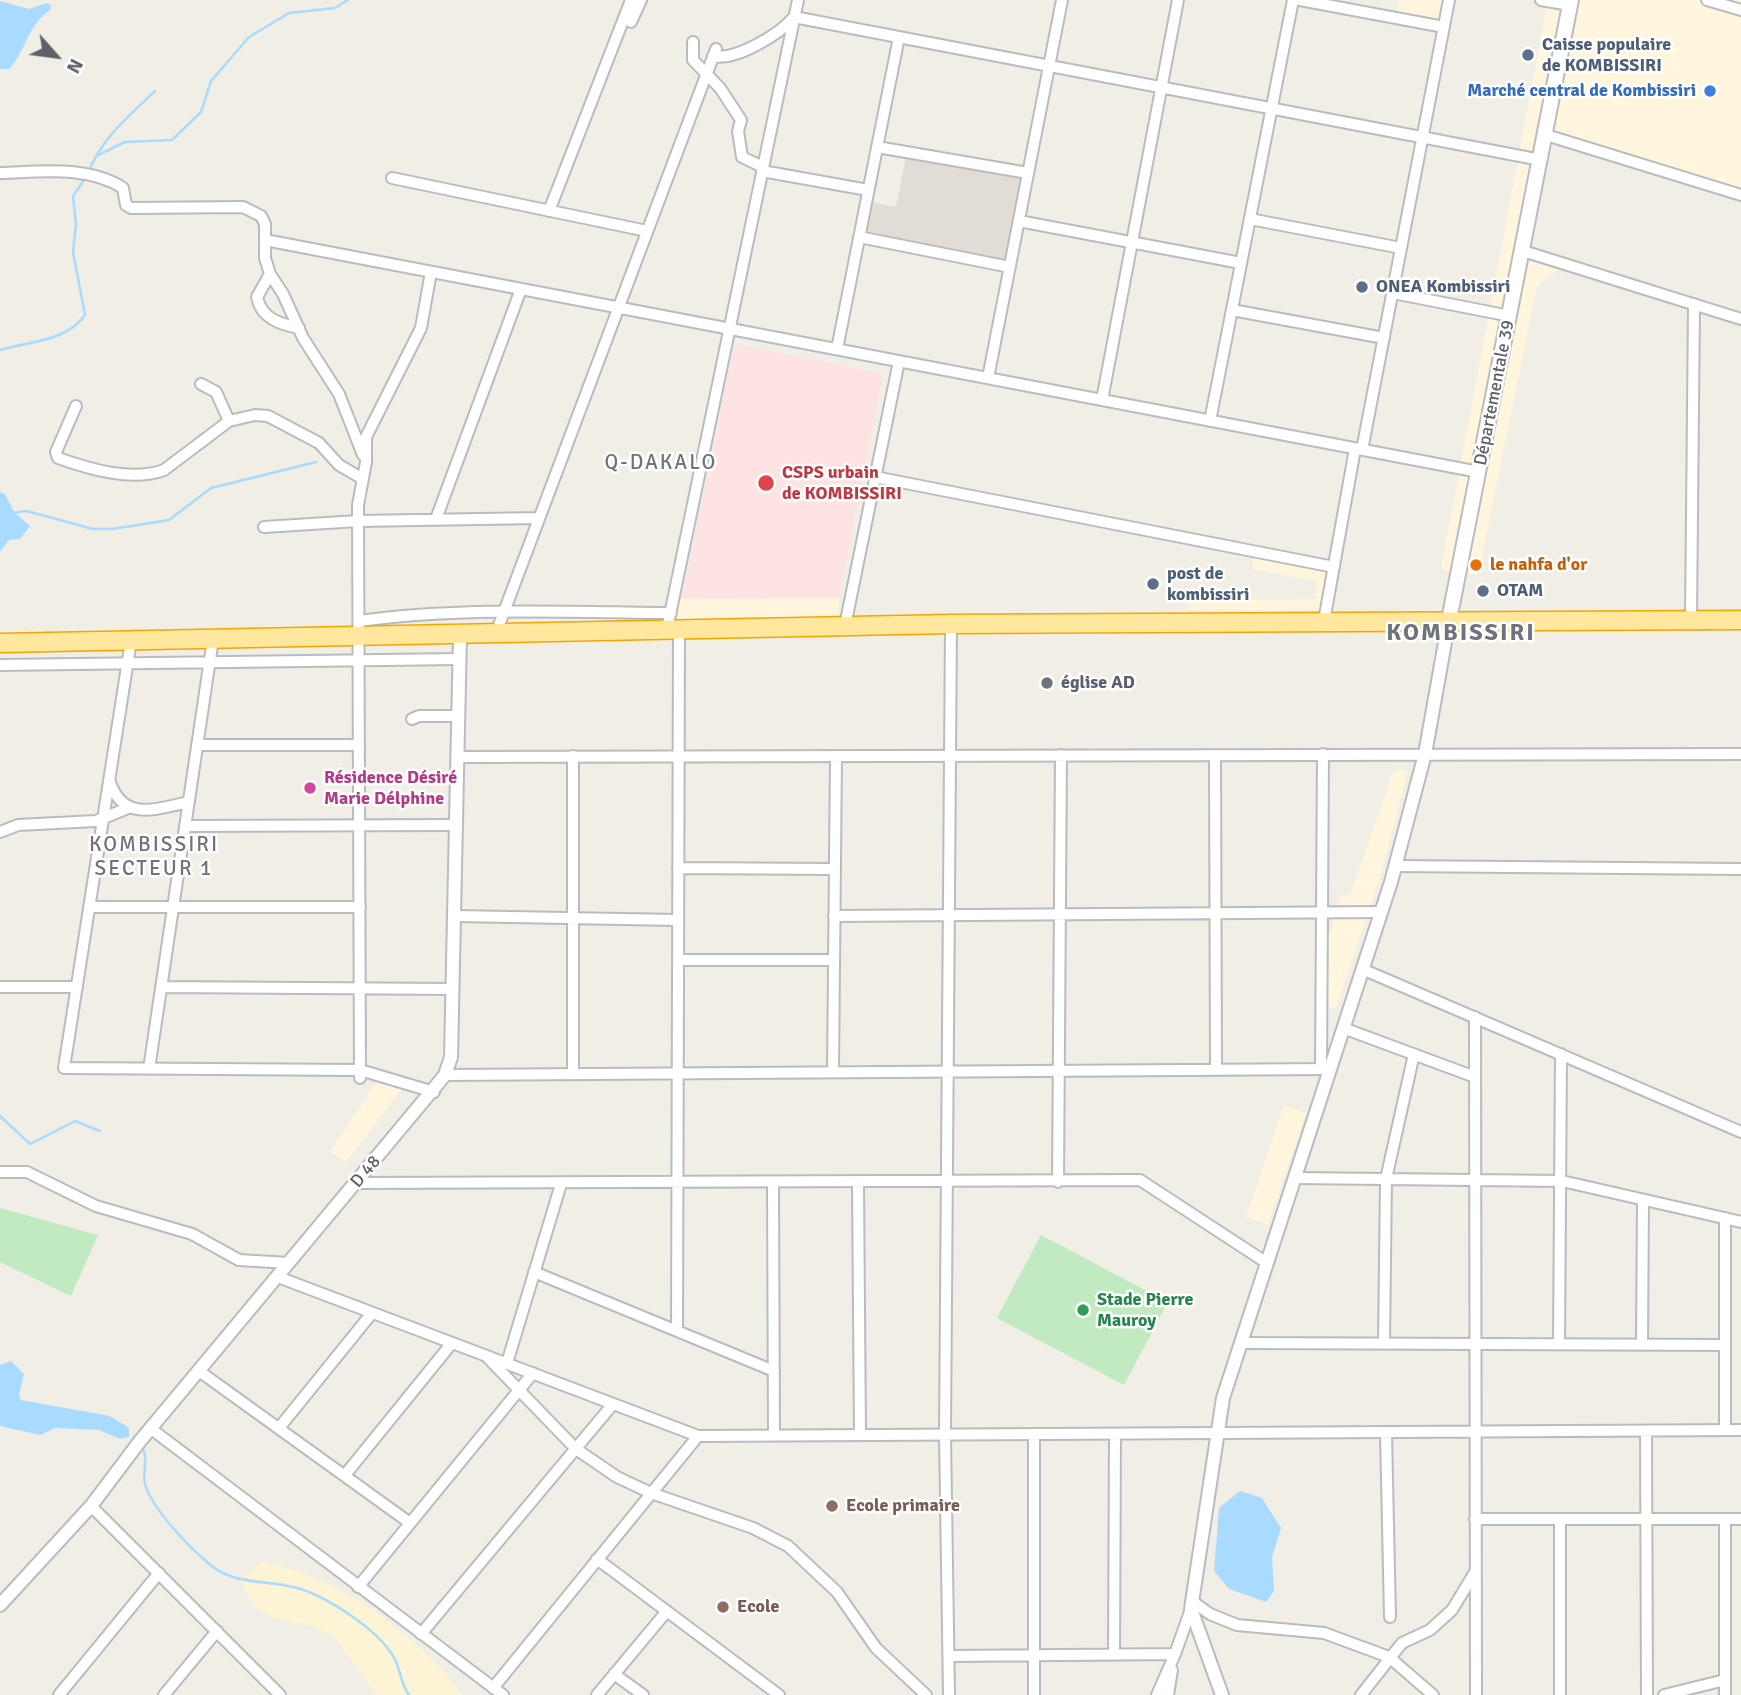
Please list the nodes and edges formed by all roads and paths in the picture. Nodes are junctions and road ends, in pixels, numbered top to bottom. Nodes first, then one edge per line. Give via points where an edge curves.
1 (631, 0) edge
2 (641, 0) edge
3 (798, 0) edge
4 (1062, 0) edge
5 (1178, 0) edge
6 (1293, 0) edge
7 (1300, 0) edge
8 (1449, 0) edge
9 (1541, 0) edge
10 (1707, 0) edge
11 (1570, 2) edge
12 (1741, 10) edge
13 (794, 17) junction
14 (631, 22) dead end
15 (1444, 27) junction
16 (899, 37) junction
17 (693, 42) dead end
18 (1049, 66) junction
19 (706, 75) junction
20 (1161, 87) junction
21 (1272, 108) junction
22 (1546, 135) junction
23 (1423, 137) junction
24 (877, 146) junction
25 (1541, 160) junction
26 (763, 169) junction
27 (0, 173) edge
28 (1028, 173) junction
29 (392, 178) dead end
30 (868, 190) junction
31 (1741, 195) edge
32 (549, 211) junction
33 (1250, 219) junction
34 (1019, 221) junction
35 (647, 231) junction
36 (859, 237) junction
37 (265, 240) junction
38 (1132, 242) junction
39 (1401, 248) junction
40 (1523, 251) junction
41 (1241, 263) junction
42 (1010, 267) junction
43 (431, 272) junction
44 (270, 274) junction
45 (521, 289) junction
46 (1393, 293) junction
47 (1694, 304) junction
48 (618, 308) junction
49 (1232, 310) junction
50 (1510, 316) junction
51 (1741, 319) edge
52 (299, 328) junction
53 (730, 329) junction
54 (1384, 338) junction
55 (837, 349) junction
56 (899, 361) junction
57 (988, 378) junction
58 (201, 384) dead end
59 (1102, 400) junction
60 (76, 406) dead end
61 (229, 421) junction
62 (1210, 421) junction
63 (1359, 449) junction
64 (366, 462) junction
65 (1479, 472) junction
66 (875, 477) junction
67 (363, 479) junction
68 (539, 518) junction
69 (436, 519) junction
70 (358, 521) junction
71 (264, 527) dead end
72 (1334, 567) junction
73 (504, 612) junction
74 (1449, 620) junction
75 (1692, 620) junction
76 (1741, 620) edge
77 (1324, 621) junction
78 (672, 624) junction
79 (951, 624) junction
80 (845, 626) junction
81 (359, 629) junction
82 (496, 633) junction
83 (460, 634) junction
84 (213, 639) junction
85 (131, 641) junction
86 (0, 643) edge
87 (459, 659) junction
88 (359, 660) junction
89 (210, 661) junction
90 (128, 662) junction
91 (0, 665) edge
92 (458, 716) junction
93 (412, 719) dead end
94 (197, 745) junction
95 (359, 745) junction
96 (1323, 754) junction
97 (1425, 754) junction
98 (1741, 754) edge
99 (950, 755) junction
100 (1061, 755) junction
101 (1215, 755) junction
102 (573, 756) junction
103 (678, 756) junction
104 (836, 756) junction
105 (457, 757) junction
106 (109, 779) junction
107 (189, 802) junction
108 (128, 808) junction
109 (101, 820) junction
110 (359, 825) junction
111 (456, 825) junction
112 (185, 826) junction
113 (0, 832) edge
114 (1395, 866) junction
115 (678, 867) junction
116 (835, 869) junction
117 (1741, 869) edge
118 (89, 907) junction
119 (173, 907) junction
120 (360, 907) junction
121 (1381, 912) junction
122 (1322, 913) junction
123 (1216, 914) junction
124 (949, 915) junction
125 (1060, 915) junction
126 (454, 916) junction
127 (834, 916) junction
128 (573, 918) junction
129 (678, 920) junction
130 (678, 960) junction
131 (834, 960) junction
132 (1362, 969) junction
133 (0, 987) edge
134 (76, 987) junction
135 (161, 987) junction
136 (360, 989) junction
137 (453, 989) junction
138 (1475, 1017) junction
139 (1343, 1028) junction
140 (1414, 1054) junction
141 (1560, 1054) junction
142 (149, 1069) junction
143 (1216, 1069) junction
144 (1326, 1069) junction
145 (1059, 1071) junction
146 (833, 1072) junction
147 (948, 1072) junction
148 (360, 1074) junction
149 (573, 1074) junction
150 (677, 1074) junction
151 (445, 1075) junction
152 (1475, 1077) junction
153 (434, 1092) junction
154 (1741, 1132) edge
155 (0, 1172) edge
156 (1295, 1178) junction
157 (1386, 1179) junction
158 (1475, 1180) junction
159 (1562, 1181) junction
160 (1058, 1182) junction
161 (947, 1183) junction
162 (356, 1184) junction
163 (561, 1184) junction
164 (677, 1184) junction
165 (773, 1184) junction
166 (858, 1184) junction
167 (1643, 1200) junction
168 (1725, 1218) junction
169 (1741, 1222) edge
170 (289, 1263) junction
171 (1267, 1263) junction
172 (534, 1272) junction
173 (278, 1277) junction
174 (372, 1312) junction
175 (677, 1331) junction
176 (452, 1343) junction
177 (1241, 1343) junction
178 (1384, 1344) junction
179 (1475, 1344) junction
180 (1559, 1344) junction
181 (1642, 1344) junction
182 (1725, 1345) junction
183 (486, 1356) junction
184 (507, 1363) junction
185 (199, 1371) junction
186 (774, 1371) junction
187 (533, 1373) junction
188 (518, 1391) junction
189 (614, 1404) junction
190 (279, 1428) junction
191 (150, 1429) junction
192 (1725, 1430) junction
193 (1741, 1430) edge
194 (1646, 1431) junction
195 (1475, 1432) junction
196 (1386, 1433) junction
197 (945, 1434) junction
198 (1034, 1434) junction
199 (1115, 1434) junction
200 (1218, 1434) junction
201 (774, 1435) junction
202 (860, 1435) junction
203 (698, 1436) junction
204 (576, 1449) junction
205 (345, 1475) junction
206 (651, 1493) junction
207 (91, 1506) junction
208 (1475, 1519) junction
209 (1560, 1519) junction
210 (1646, 1519) junction
211 (1726, 1519) junction
212 (1741, 1519) edge
213 (411, 1523) junction
214 (597, 1559) junction
215 (1476, 1571) junction
216 (159, 1573) junction
217 (358, 1587) junction
218 (0, 1605) edge
219 (1191, 1605) junction
220 (667, 1611) junction
221 (1390, 1617) dead end
222 (217, 1631) junction
223 (421, 1634) junction
224 (1175, 1654) junction
225 (1114, 1655) junction
226 (1034, 1656) junction
227 (948, 1657) junction
228 (1389, 1657) junction
229 (614, 1674) junction
230 (1725, 1680) junction
231 (493, 1688) junction
232 (275, 1693) edge
233 (59, 1695) edge
234 (164, 1695) edge
235 (503, 1695) edge
236 (597, 1695) edge
237 (643, 1695) edge
238 (779, 1695) edge
239 (926, 1695) edge
240 (949, 1695) edge
241 (1034, 1695) edge
242 (1157, 1695) edge
243 (1168, 1695) edge
244 (1222, 1695) edge
245 (1361, 1695) edge
246 (1433, 1695) edge
247 (1476, 1695) edge
248 (1560, 1695) edge
249 (1647, 1695) edge
250 (1664, 1695) edge
251 (1725, 1695) edge

1 - 32 street
2 - 14 street
3 - 13 street
4 - 18 street
5 - 20 street
6 - 21 street
7 - 15 street
8 - 15 street
9 - 11 street
10 - 12 street
11 - 22 main road, Départementale 39
13 - 16 street
13 - 19 street via 782,32 724,59 714,53
13 - 26 street
15 - 23 street
16 - 18 street
16 - 24 street
17 - 19 street via 693,60
18 - 20 street
18 - 28 street
19 - 26 street via 741,120 737,131 742,157
19 - 35 street
20 - 21 street
20 - 38 street
21 - 23 street
21 - 33 street
22 - 25 main road, Départementale 39
22 - 31 street
23 - 25 street
23 - 39 street
24 - 28 street
24 - 30 street
25 - 40 main road, Départementale 39
26 - 30 street
26 - 53 street
27 - 37 street via 56,171 112,181 123,188 126,205 131,208 243,206 261,216
28 - 34 street
29 - 32 street
30 - 36 street
32 - 35 street
33 - 39 street
33 - 41 street
34 - 38 street
34 - 42 street
35 - 48 street
36 - 42 street
36 - 55 street
37 - 43 street
37 - 44 street
38 - 41 street
38 - 59 street
39 - 46 street
40 - 47 street
40 - 50 main road, Départementale 39
41 - 49 street
42 - 57 street
43 - 45 street
43 - 64 street via 421,328 371,423
44 - 52 street
44 - 52 street via 257,297 259,306 271,319
45 - 48 street
45 - 69 street
46 - 50 street
46 - 54 street
47 - 51 street
47 - 75 street
48 - 53 street
48 - 68 street
49 - 54 street
49 - 62 street
50 - 65 main road, Départementale 39
52 - 64 street via 339,394
53 - 55 street
53 - 78 street
54 - 63 street
55 - 56 street
56 - 57 street
56 - 66 street
57 - 59 street
58 - 61 street via 216,392
59 - 62 street
60 - 61 street via 58,458 132,475 164,470
61 - 67 street via 268,416 318,443 339,465
62 - 63 street
63 - 65 street
63 - 72 street
64 - 67 street
65 - 74 main road, Départementale 39
66 - 72 street
66 - 80 street
67 - 70 street
68 - 69 street
68 - 73 street
69 - 70 street
70 - 71 street
70 - 81 street
72 - 77 street
73 - 78 street
73 - 81 street via 405,615
73 - 82 street
74 - 75 highway
74 - 77 highway
74 - 97 street
75 - 76 highway
77 - 79 highway
78 - 80 highway
78 - 82 highway
78 - 103 street
79 - 80 highway
79 - 99 street
81 - 83 highway
81 - 84 highway
81 - 88 street
82 - 83 highway
83 - 87 street, D 48
84 - 85 highway
84 - 89 street
85 - 86 highway
85 - 90 street
87 - 88 street
87 - 92 street, D 48
88 - 89 street
88 - 95 street
89 - 90 street
89 - 94 street
90 - 91 street
90 - 106 street
92 - 93 street
92 - 105 street, D 48
94 - 95 street
94 - 107 street
95 - 110 street
96 - 97 street
96 - 101 street
96 - 122 street
97 - 98 street
97 - 114 street
99 - 100 street
99 - 104 street
99 - 124 street
100 - 101 street
100 - 125 street
101 - 123 street
102 - 103 street
102 - 105 street
102 - 128 street
103 - 104 street
103 - 115 street
104 - 116 street
105 - 111 street, D 48
106 - 108 street via 120,804
106 - 109 street
107 - 108 street
107 - 112 street
108 - 109 street
109 - 113 street via 18,825
109 - 118 street
110 - 111 street
110 - 112 street
110 - 120 street
111 - 126 street, D 48
112 - 119 street
114 - 117 street
114 - 121 street
115 - 116 street
115 - 129 street
116 - 127 street
118 - 119 street
118 - 134 street
119 - 120 street
119 - 135 street
120 - 136 street
121 - 122 street
121 - 132 street
122 - 123 street
122 - 144 street
123 - 125 street
123 - 143 street
124 - 125 street
124 - 127 street
124 - 147 street
125 - 145 street
126 - 128 street
126 - 137 street, D 48
127 - 131 street
128 - 129 street
128 - 149 street
129 - 130 street
130 - 131 street
130 - 150 street
131 - 146 street
132 - 138 street
132 - 139 street
133 - 134 street
134 - 142 street via 64,1068
135 - 136 street
135 - 142 street
136 - 137 street
136 - 148 street
137 - 151 street, D 48 via 452,1057
138 - 141 street
138 - 152 street
139 - 140 street
139 - 144 street
140 - 152 street
140 - 157 street
141 - 154 street
141 - 159 street
142 - 148 street
143 - 144 street
143 - 145 street
144 - 156 street
145 - 147 street
145 - 160 street
146 - 147 street
146 - 150 street
147 - 161 street
148 - 153 street
149 - 150 street
149 - 151 street
150 - 164 street
151 - 153 street, D 48
152 - 158 street
153 - 162 street, D 48
155 - 170 street via 27,1172 96,1206 192,1234 239,1260
156 - 157 street
156 - 171 street
157 - 158 street
157 - 178 street
158 - 159 street
158 - 179 street
159 - 167 street
159 - 180 street
160 - 161 street
160 - 171 street via 1140,1180
161 - 166 street
161 - 197 street
162 - 163 street
162 - 170 street, D 48
163 - 164 street
163 - 172 street
164 - 165 street
164 - 175 street
165 - 166 street
165 - 186 street
166 - 202 street
167 - 168 street
167 - 181 street
168 - 169 street
168 - 182 street
170 - 173 street, D 48
171 - 177 street
172 - 175 street
172 - 184 street
173 - 174 street
173 - 185 street, D 48
174 - 176 street
174 - 190 street
175 - 186 street
176 - 183 street
176 - 205 street
177 - 178 street
177 - 200 street via 1223,1398
178 - 179 street
179 - 180 street
179 - 195 street
180 - 181 street
181 - 182 street
182 - 192 street
183 - 184 street
183 - 188 street
184 - 187 street
185 - 190 street
185 - 191 street, D 48
186 - 201 street
187 - 188 street
187 - 189 street
188 - 204 street
188 - 213 street
189 - 203 street
189 - 204 street
190 - 205 street
191 - 207 street, D 48
191 - 217 street
192 - 193 street
192 - 194 street
194 - 195 street
194 - 210 street
195 - 196 street
195 - 208 street
196 - 200 street
196 - 221 street
197 - 198 street
197 - 202 street
197 - 227 street
198 - 199 street
198 - 226 street
199 - 200 street
199 - 225 street
200 - 219 street
201 - 202 street
201 - 203 street
203 - 206 street
204 - 206 street
204 - 223 street
205 - 213 street
206 - 214 street
206 - 239 street via 753,1528 788,1546 837,1592 876,1648
207 - 216 street
207 - 218 street, D 48
208 - 209 street
208 - 215 street
209 - 210 street
209 - 248 street
210 - 211 street
210 - 249 street
211 - 212 street
211 - 230 street
213 - 217 street
214 - 220 street
214 - 231 street
215 - 228 street via 1452,1610
215 - 247 street
216 - 222 street
216 - 233 street
217 - 223 street
219 - 224 street
219 - 228 street via 1237,1625 1324,1633
219 - 244 street
220 - 229 street
220 - 238 street
222 - 232 street
222 - 234 street
223 - 231 street
224 - 225 street
224 - 242 street
224 - 243 street
225 - 226 street
226 - 227 street
226 - 241 street
227 - 240 street
228 - 245 street
228 - 246 street
229 - 236 street
229 - 237 street
230 - 250 street
230 - 251 street
231 - 235 street

